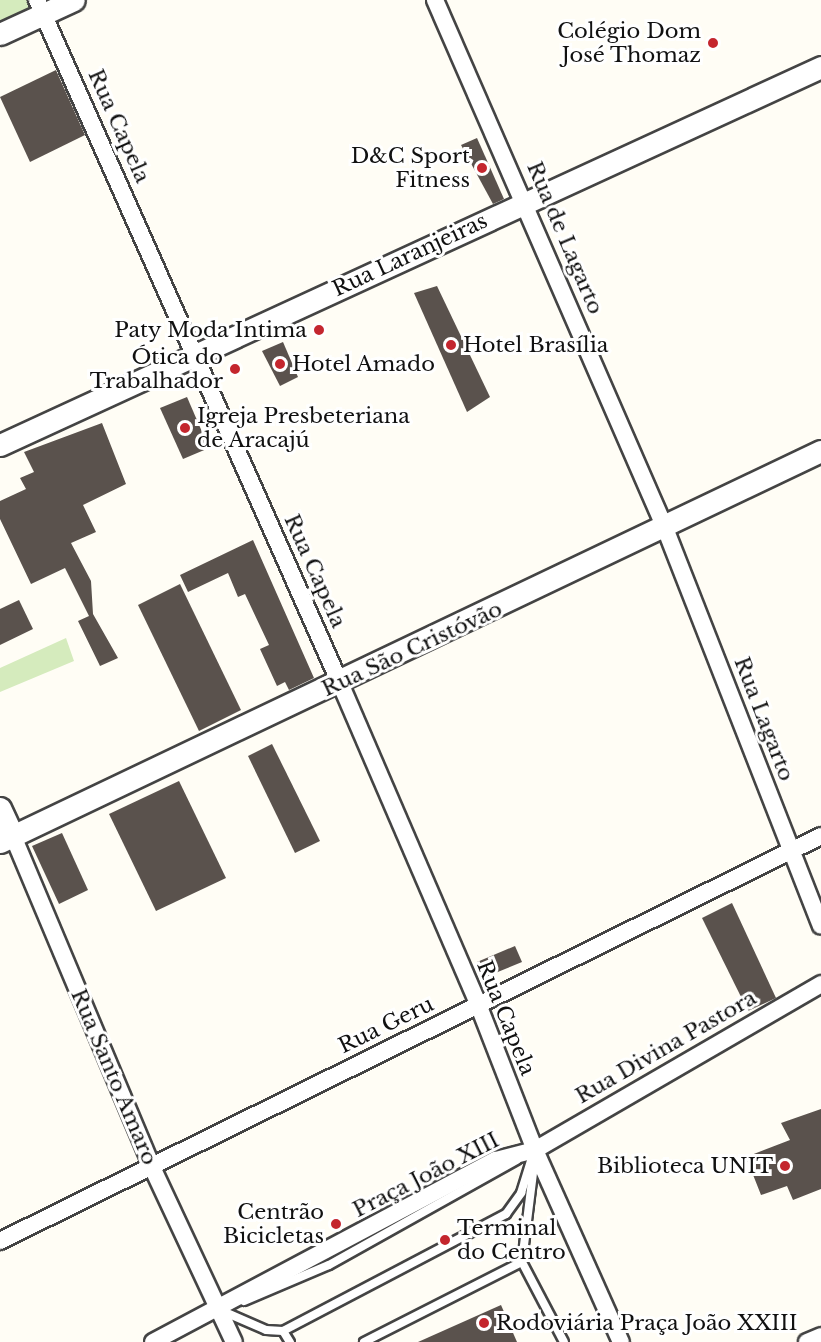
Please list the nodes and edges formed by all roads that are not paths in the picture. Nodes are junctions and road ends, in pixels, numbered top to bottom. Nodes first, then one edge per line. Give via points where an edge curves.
1 (74, 0) edge
2 (435, 0) edge
3 (40, 7) edge
4 (0, 34) edge
5 (821, 67) edge
6 (525, 201) junction
7 (196, 354) junction
8 (0, 445) edge
9 (821, 451) edge
10 (665, 528) junction
11 (340, 683) junction
12 (0, 808) edge
13 (821, 836) edge
14 (6, 839) edge
15 (792, 850) junction
16 (821, 926) edge
17 (821, 984) edge
18 (478, 1004) junction
19 (535, 1150) junction
20 (151, 1165) junction
21 (0, 1241) edge
22 (522, 1262) junction
23 (217, 1309) junction
24 (284, 1331) junction
25 (821, 1336) edge
26 (153, 1342) edge
27 (234, 1342) edge
28 (290, 1342) edge
29 (364, 1342) edge
30 (564, 1342) edge
31 (621, 1342) edge
32 (807, 1342) edge

1 - 3 street
2 - 6 street, Rua de Lagarto
3 - 4 street
3 - 7 street, Rua Capela
5 - 6 street, Rua Laranjeiras
6 - 7 street, Rua Laranjeiras
6 - 10 street, Rua de Lagarto
7 - 8 street, Rua Laranjeiras
7 - 11 street, Rua Capela
9 - 10 street, Rua São Cristóvão
10 - 11 street, Rua São Cristóvão
10 - 15 street, Rua Lagarto
11 - 14 street, Rua São Cristóvão
11 - 18 street, Rua Capela
12 - 14 street, Rua Santo Amaro
13 - 15 street, Rua Geru
14 - 20 street, Rua Santo Amaro
15 - 16 street, Rua Lagarto
15 - 18 street, Rua Geru
17 - 19 street, Rua Divina Pastora
18 - 19 street, Rua Capela
18 - 20 street, Rua Geru
19 - 22 lane
19 - 23 street, Praça João XIII via 496,1160
19 - 24 lane via 521,1193 507,1214
19 - 31 street, Praça João XIII
20 - 21 street, Rua Geru
20 - 23 street, Rua Santo Amaro
22 - 29 lane
22 - 30 lane
23 - 24 lane via 266,1330
23 - 26 street, Praça João XIII
23 - 27 street, Rua Santo Amaro
24 - 28 lane
25 - 32 street

